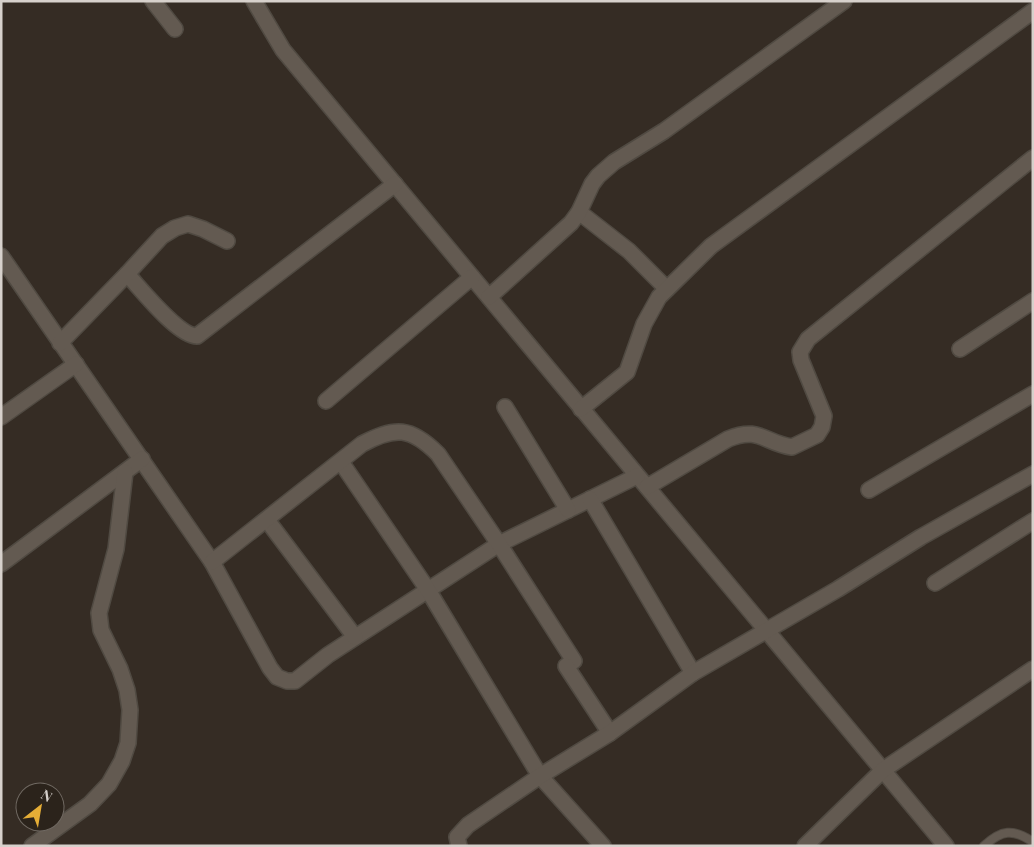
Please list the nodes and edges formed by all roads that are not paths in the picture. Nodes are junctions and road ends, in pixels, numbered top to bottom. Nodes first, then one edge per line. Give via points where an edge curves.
1 (154, 1) edge
2 (254, 1) edge
3 (844, 1) edge
4 (1025, 1) edge
5 (1033, 11) edge
6 (175, 29) dead end
7 (1033, 158) edge
8 (395, 184) junction
9 (579, 212) junction
10 (227, 241) dead end
11 (3, 263) edge
12 (127, 274) junction
13 (472, 277) junction
14 (667, 288) junction
15 (488, 297) junction
16 (1033, 301) edge
17 (60, 343) junction
18 (960, 350) dead end
19 (76, 364) junction
20 (1033, 394) edge
21 (326, 401) dead end
22 (506, 407) dead end
23 (582, 409) junction
24 (1, 417) edge
25 (142, 458) junction
26 (341, 462) junction
27 (125, 472) junction
28 (1033, 474) edge
29 (642, 481) junction
30 (869, 490) dead end
31 (590, 499) junction
32 (568, 510) junction
33 (267, 520) junction
34 (1033, 521) edge
35 (500, 544) junction
36 (212, 562) junction
37 (1, 564) edge
38 (936, 583) dead end
39 (428, 590) junction
40 (766, 630) junction
41 (356, 637) junction
42 (1033, 669) edge
43 (693, 673) junction
44 (610, 733) junction
45 (883, 770) junction
46 (540, 776) junction
47 (1033, 842) edge
48 (32, 846) edge
49 (459, 846) edge
50 (603, 846) edge
51 (805, 846) edge
52 (946, 846) edge
53 (984, 846) edge

1 - 6 street
2 - 8 street via 283,50
3 - 9 street via 664,131 614,162 592,184
4 - 5 street
5 - 14 street via 711,246
7 - 29 street via 808,338 800,352 824,416 817,435 792,447 754,434 738,435
8 - 12 street via 197,336 180,329
8 - 13 street
9 - 14 street via 629,251
9 - 15 street via 571,223
10 - 12 street via 188,224 175,228 162,236
11 - 17 street
12 - 17 street
13 - 15 street
13 - 21 street
14 - 23 street via 652,307 627,372
15 - 23 street
16 - 18 street
17 - 19 street
19 - 24 street
19 - 25 street
20 - 30 street
22 - 32 street
23 - 29 street
25 - 27 street
25 - 36 street
26 - 33 street
26 - 35 street via 362,444 380,435 415,434 438,454
26 - 39 street
27 - 37 street
27 - 48 street via 116,549 99,614 101,630 127,690 130,710 128,743 109,784 90,804
28 - 40 street
29 - 31 street
29 - 40 street
31 - 32 street
31 - 43 street
32 - 35 street
33 - 36 street
33 - 41 street
34 - 38 street
35 - 39 street
35 - 44 street
36 - 41 street via 277,677 295,680
39 - 41 street
39 - 46 street
40 - 43 street
40 - 45 street
42 - 45 street
43 - 44 street
44 - 46 street
45 - 51 street
45 - 52 street
46 - 49 street via 468,825 457,837
46 - 50 street
47 - 53 lane via 1007,831 994,836

